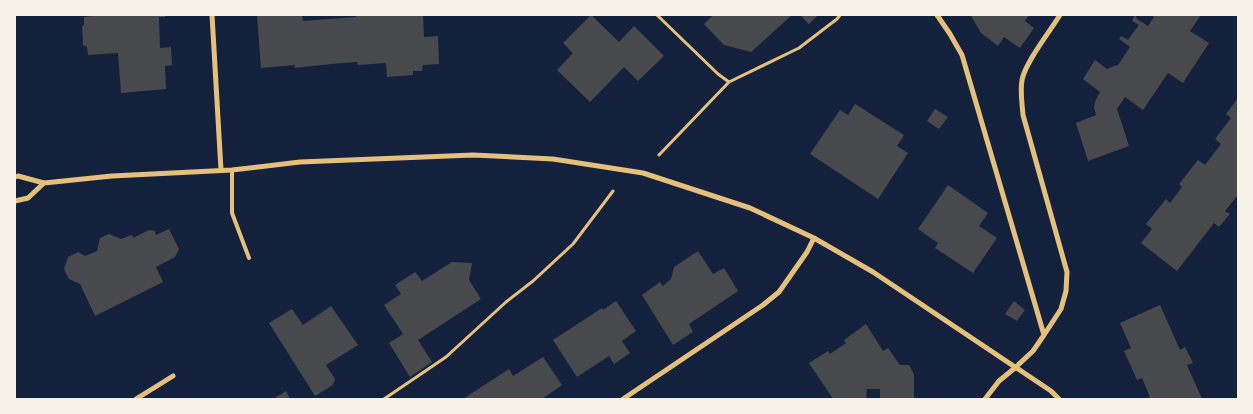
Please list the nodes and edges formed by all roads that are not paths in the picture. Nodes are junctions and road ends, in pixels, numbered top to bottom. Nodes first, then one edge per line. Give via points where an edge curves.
1 (212, 15) edge
2 (938, 15) edge
3 (1060, 15) edge
4 (221, 170) junction
5 (232, 170) junction
6 (15, 177) edge
7 (44, 183) junction
8 (15, 201) edge
9 (814, 238) junction
10 (249, 258) dead end
11 (1044, 335) junction
12 (1016, 367) junction
13 (172, 376) dead end
14 (136, 399) edge
15 (624, 399) edge
16 (985, 399) edge
17 (1059, 399) edge

1 - 4 street
2 - 11 street via 962,55
3 - 11 street via 1028,64 1021,90 1023,115 1066,272 1066,291 1061,309
4 - 5 street
4 - 7 street
5 - 9 street via 300,162 473,156 553,159 643,173 750,208
5 - 10 lane via 232,213
6 - 7 street
7 - 8 street via 28,198
9 - 12 street via 873,272
9 - 15 street via 779,292 763,306
11 - 12 street
12 - 16 street
12 - 17 street
13 - 14 street

